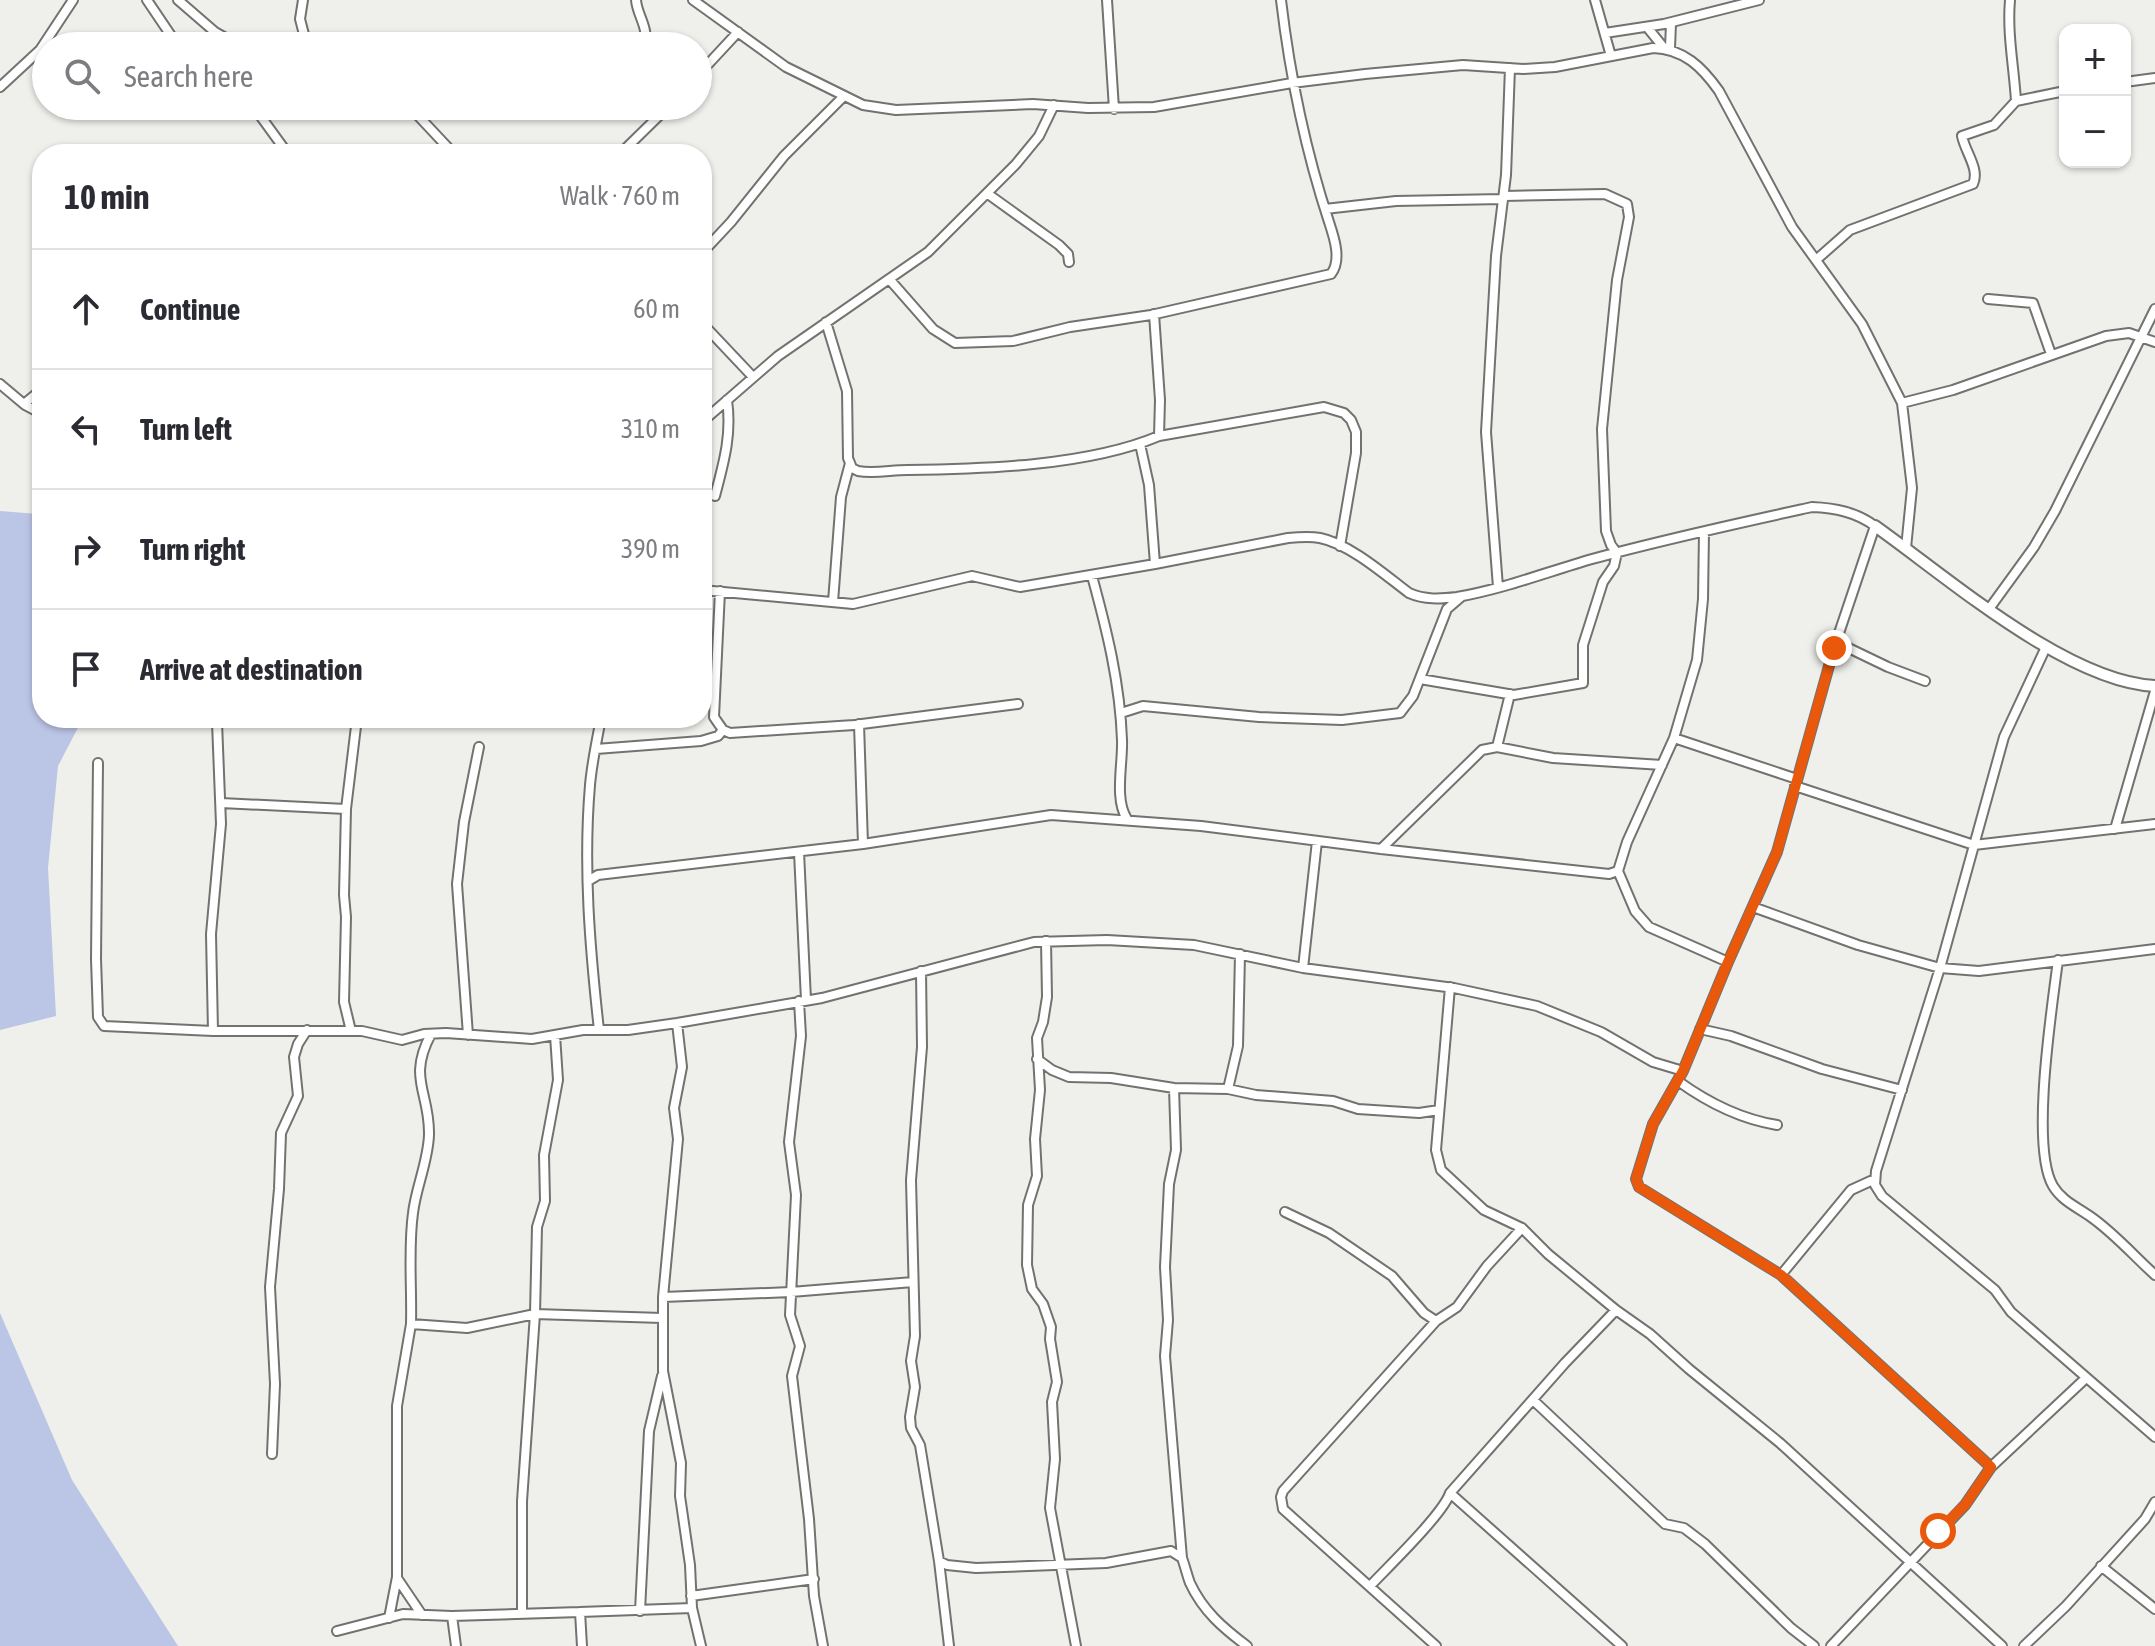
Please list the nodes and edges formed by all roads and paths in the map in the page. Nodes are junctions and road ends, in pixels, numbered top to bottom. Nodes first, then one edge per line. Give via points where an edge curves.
1 (73, 0) edge
2 (147, 0) edge
3 (178, 0) edge
4 (303, 0) edge
5 (636, 0) edge
6 (693, 0) edge
7 (1107, 0) edge
8 (1281, 0) edge
9 (1595, 0) edge
10 (1759, 0) edge
11 (2010, 0) edge
12 (1671, 23) junction
13 (1647, 27) junction
14 (52, 32) edge
15 (169, 32) edge
16 (215, 32) edge
17 (303, 32) edge
18 (645, 32) edge
19 (738, 32) junction
20 (1605, 33) junction
21 (1667, 48) junction
22 (1611, 56) junction
23 (32, 57) edge
24 (712, 60) edge
25 (1510, 68) junction
26 (2155, 78) edge
27 (2131, 81) edge
28 (1292, 83) junction
29 (0, 87) edge
30 (2059, 92) edge
31 (844, 96) junction
32 (2016, 101) junction
33 (1054, 105) junction
34 (1114, 109) junction
35 (266, 120) edge
36 (422, 120) edge
37 (655, 120) edge
38 (281, 144) edge
39 (445, 144) edge
40 (630, 144) edge
41 (988, 194) junction
42 (1503, 197) junction
43 (1325, 209) junction
44 (712, 242) edge
45 (1816, 260) junction
46 (1069, 262) dead end
47 (890, 280) junction
48 (1988, 299) dead end
49 (2155, 309) edge
50 (1154, 314) junction
51 (826, 322) junction
52 (712, 334) edge
53 (2141, 336) junction
54 (2155, 342) edge
55 (2051, 354) junction
56 (753, 377) junction
57 (0, 384) edge
58 (32, 397) edge
59 (727, 400) junction
60 (1902, 403) junction
61 (24, 404) junction
62 (32, 408) edge
63 (712, 413) edge
64 (1159, 436) junction
65 (1140, 444) junction
66 (850, 463) junction
67 (715, 496) dead end
68 (1875, 526) junction
69 (1704, 532) junction
70 (1340, 546) junction
71 (1906, 548) junction
72 (1617, 553) junction
73 (1155, 564) junction
74 (1092, 576) junction
75 (1498, 587) junction
76 (712, 591) edge
77 (720, 591) junction
78 (1463, 595) junction
79 (1445, 598) junction
80 (833, 602) junction
81 (1447, 609) junction
82 (1989, 609) junction
83 (1836, 642) junction
84 (2046, 647) junction
85 (1420, 679) junction
86 (1925, 681) dead end
87 (2155, 689) edge
88 (1510, 694) junction
89 (1018, 704) dead end
90 (1121, 713) junction
91 (859, 724) junction
92 (217, 728) edge
93 (356, 728) edge
94 (599, 728) edge
95 (723, 730) junction
96 (1674, 738) junction
97 (479, 747) dead end
98 (1497, 747) junction
99 (596, 749) junction
100 (98, 763) dead end
101 (1662, 765) junction
102 (1796, 782) junction
103 (221, 803) junction
104 (346, 809) junction
105 (1121, 810) junction
106 (1112, 818) junction
107 (1127, 819) junction
108 (2155, 824) edge
109 (2115, 829) junction
110 (1317, 841) junction
111 (863, 844) junction
112 (1974, 845) junction
113 (1381, 849) junction
114 (799, 852) junction
115 (589, 867) junction
116 (1618, 871) junction
117 (598, 875) junction
118 (588, 881) junction
119 (1753, 907) junction
120 (1046, 941) junction
121 (2155, 949) edge
122 (1240, 954) junction
123 (2058, 960) junction
124 (1728, 962) junction
125 (1303, 968) junction
126 (1940, 968) junction
127 (921, 971) junction
128 (1450, 987) junction
129 (802, 1001) junction
130 (677, 1023) junction
131 (1700, 1029) junction
132 (307, 1030) junction
133 (599, 1030) junction
134 (213, 1031) junction
135 (351, 1031) junction
136 (431, 1034) junction
137 (468, 1035) junction
138 (555, 1035) junction
139 (1037, 1059) junction
140 (1683, 1071) junction
141 (1678, 1081) junction
142 (1174, 1088) junction
143 (1228, 1089) junction
144 (1902, 1090) junction
145 (1439, 1110) junction
146 (1777, 1125) dead end
147 (1875, 1179) junction
148 (1285, 1212) dead end
149 (1522, 1228) junction
150 (1781, 1275) junction
151 (2155, 1275) edge
152 (913, 1282) junction
153 (791, 1292) junction
154 (663, 1297) junction
155 (1616, 1310) junction
156 (535, 1314) junction
157 (662, 1318) junction
158 (1436, 1321) junction
159 (411, 1324) junction
160 (663, 1371) junction
161 (2086, 1378) junction
162 (1533, 1400) junction
163 (2155, 1437) edge
164 (272, 1454) dead end
165 (1991, 1467) junction
166 (1450, 1493) junction
167 (2155, 1502) edge
168 (1182, 1558) junction
169 (939, 1561) junction
170 (1913, 1562) junction
171 (1060, 1563) junction
172 (2101, 1566) junction
173 (397, 1577) junction
174 (814, 1579) junction
175 (1370, 1586) junction
176 (691, 1596) junction
177 (692, 1608) junction
178 (2155, 1609) edge
179 (640, 1611) junction
180 (522, 1612) junction
181 (580, 1612) junction
182 (422, 1615) junction
183 (452, 1616) junction
184 (389, 1618) junction
185 (337, 1631) dead end
186 (456, 1646) edge
187 (582, 1646) edge
188 (701, 1646) edge
189 (823, 1646) edge
190 (949, 1646) edge
191 (1076, 1646) edge
192 (1247, 1646) edge
193 (1436, 1646) edge
194 (1622, 1646) edge
195 (1814, 1646) edge
196 (1831, 1646) edge
197 (2002, 1646) edge
198 (2024, 1646) edge

1 - 14 street
2 - 15 street
3 - 16 street
4 - 17 street
5 - 18 street
6 - 19 street
7 - 34 street
8 - 28 street
9 - 20 street
10 - 12 street
11 - 32 street
12 - 13 street
12 - 21 street
13 - 20 street
13 - 21 street
19 - 24 street
19 - 31 street via 786,67
20 - 22 street
21 - 22 street
21 - 45 street via 1688,58 1719,91 1792,227
22 - 25 street via 1555,67
23 - 29 street
25 - 28 street via 1463,65
25 - 42 street
26 - 27 street
28 - 34 street
28 - 43 street
30 - 32 street
31 - 33 street via 896,110
31 - 44 street via 784,156
32 - 45 street via 1994,125 1962,136 1975,171 1973,184 1850,230
33 - 34 street
33 - 41 street via 1039,136
35 - 38 street
36 - 39 street
37 - 40 street
41 - 46 street via 1065,250
41 - 47 street via 928,252
42 - 43 street
42 - 72 street via 1605,194 1627,204 1602,429 1606,531
42 - 75 street via 1486,432
43 - 50 street via 1336,255 1331,274
45 - 60 street via 1862,324
47 - 50 street via 933,329 955,343 1013,341
47 - 51 street
48 - 55 street via 2033,303
49 - 53 street
50 - 64 street
51 - 56 street
51 - 66 street via 847,391
52 - 56 street
53 - 54 street
53 - 55 street via 2115,334
53 - 82 street via 2055,511
55 - 60 street
56 - 59 street
57 - 61 street
58 - 61 street
59 - 63 street
59 - 67 street via 728,446
60 - 71 street via 1912,488
61 - 62 street
64 - 65 street
64 - 70 street via 1296,410 1324,407 1344,413 1351,420 1356,445
65 - 66 street via 1024,465 862,472
65 - 73 street
66 - 80 street via 841,497
68 - 69 street via 1848,513 1812,507
68 - 71 street
68 - 83 street
69 - 72 street
69 - 96 street via 1697,660
70 - 73 street via 1321,538 1288,538
70 - 79 street via 1420,598
71 - 82 street
72 - 75 street
72 - 88 street via 1583,645 1583,683
73 - 74 street
74 - 80 street via 1020,587 972,576 853,604
74 - 90 street
75 - 78 street
76 - 77 street
77 - 80 street
77 - 95 street via 714,717
78 - 79 street
78 - 81 street
79 - 81 street
81 - 85 street
82 - 84 street
83 - 86 street
83 - 102 street
84 - 87 street via 2136,686
84 - 112 street via 2004,737
85 - 88 street
85 - 90 street via 1406,708 1393,715 1342,720 1143,706
87 - 109 street
88 - 98 street
89 - 91 street
90 - 105 street
91 - 95 street
91 - 111 street
92 - 103 street
93 - 104 street
94 - 99 street
95 - 99 street via 701,741
96 - 101 street
96 - 102 street
97 - 137 street via 457,884
98 - 101 street via 1553,758
98 - 113 street via 1482,750
99 - 115 street via 588,816
100 - 134 street via 98,1017 104,1026 120,1028
101 - 116 street
102 - 112 street
102 - 119 street via 1777,852
103 - 104 street
103 - 134 street via 211,934
104 - 135 street via 344,1002
105 - 106 street
105 - 107 street
106 - 107 street
106 - 111 street via 1036,816
107 - 110 street
108 - 109 street
109 - 112 street
110 - 113 street
110 - 125 street
111 - 114 street
112 - 126 street
113 - 116 street
114 - 117 street
114 - 129 street
115 - 117 street
115 - 118 street
116 - 124 street via 1635,911 1649,927
117 - 118 street
118 - 133 street
119 - 124 street
119 - 126 street
120 - 122 street via 1194,945
120 - 127 street
120 - 139 street via 1047,997
121 - 123 street
122 - 125 street
122 - 143 street via 1238,1046
123 - 126 street via 1979,971
123 - 151 street via 2042,1122 2052,1184
124 - 131 street
125 - 128 street
126 - 144 street
127 - 129 street
127 - 152 street via 922,1047 911,1180
128 - 140 street via 1537,1006
128 - 145 street
129 - 130 street
129 - 153 street via 789,1142 796,1195
130 - 133 street
130 - 154 street via 682,1067 674,1108 678,1139
131 - 140 street
131 - 144 street
132 - 134 street
132 - 135 street
132 - 164 street via 294,1057 298,1096 281,1133 274,1217
133 - 138 street
135 - 136 street via 402,1040
136 - 137 street
136 - 159 street via 419,1067 429,1135 413,1212
137 - 138 street
138 - 156 street via 558,1080 544,1155 546,1191 537,1227
139 - 142 street via 1069,1077
139 - 171 street via 1037,1176 1028,1205 1027,1265 1032,1289 1051,1327 1056,1370 1050,1508
140 - 141 street
141 - 146 street via 1703,1099
141 - 150 street via 1653,1124 1640,1161 1639,1187
142 - 143 street
142 - 168 street via 1176,1150 1169,1184 1165,1356
143 - 145 street via 1333,1101 1358,1109
144 - 147 street
145 - 149 street via 1436,1150 1441,1170 1484,1210
147 - 150 street via 1851,1190
147 - 161 street via 1882,1196 1995,1290 2011,1312
148 - 158 street via 1329,1233 1392,1276
149 - 155 street
149 - 158 street via 1457,1307
150 - 165 street
152 - 153 street
152 - 169 street via 911,1425 920,1445
153 - 154 street
153 - 174 street via 790,1315 800,1346 792,1386
154 - 157 street
155 - 162 street
155 - 170 street via 1780,1443
156 - 157 street
156 - 159 street via 467,1328
156 - 180 street via 522,1501
157 - 160 street
158 - 175 street via 1281,1497 1283,1509
159 - 173 street via 397,1406
160 - 176 street via 681,1463
160 - 179 street via 649,1431
161 - 163 street
161 - 165 street
162 - 166 street
162 - 195 street via 1665,1524 1684,1528 1705,1544
165 - 170 street via 1965,1505
166 - 175 street
166 - 194 street
167 - 172 street
168 - 171 street via 1165,1551 1106,1563
168 - 192 street via 1202,1605
169 - 171 street via 976,1568
169 - 190 street
170 - 196 street
170 - 197 street
171 - 191 street
172 - 178 street
172 - 198 street
173 - 182 street
173 - 184 street
174 - 176 street
174 - 189 street
175 - 193 street
176 - 177 street
177 - 179 street
177 - 188 street
179 - 181 street
180 - 181 street
180 - 183 street
181 - 187 street
182 - 183 street
182 - 184 street
183 - 186 street
184 - 185 street

